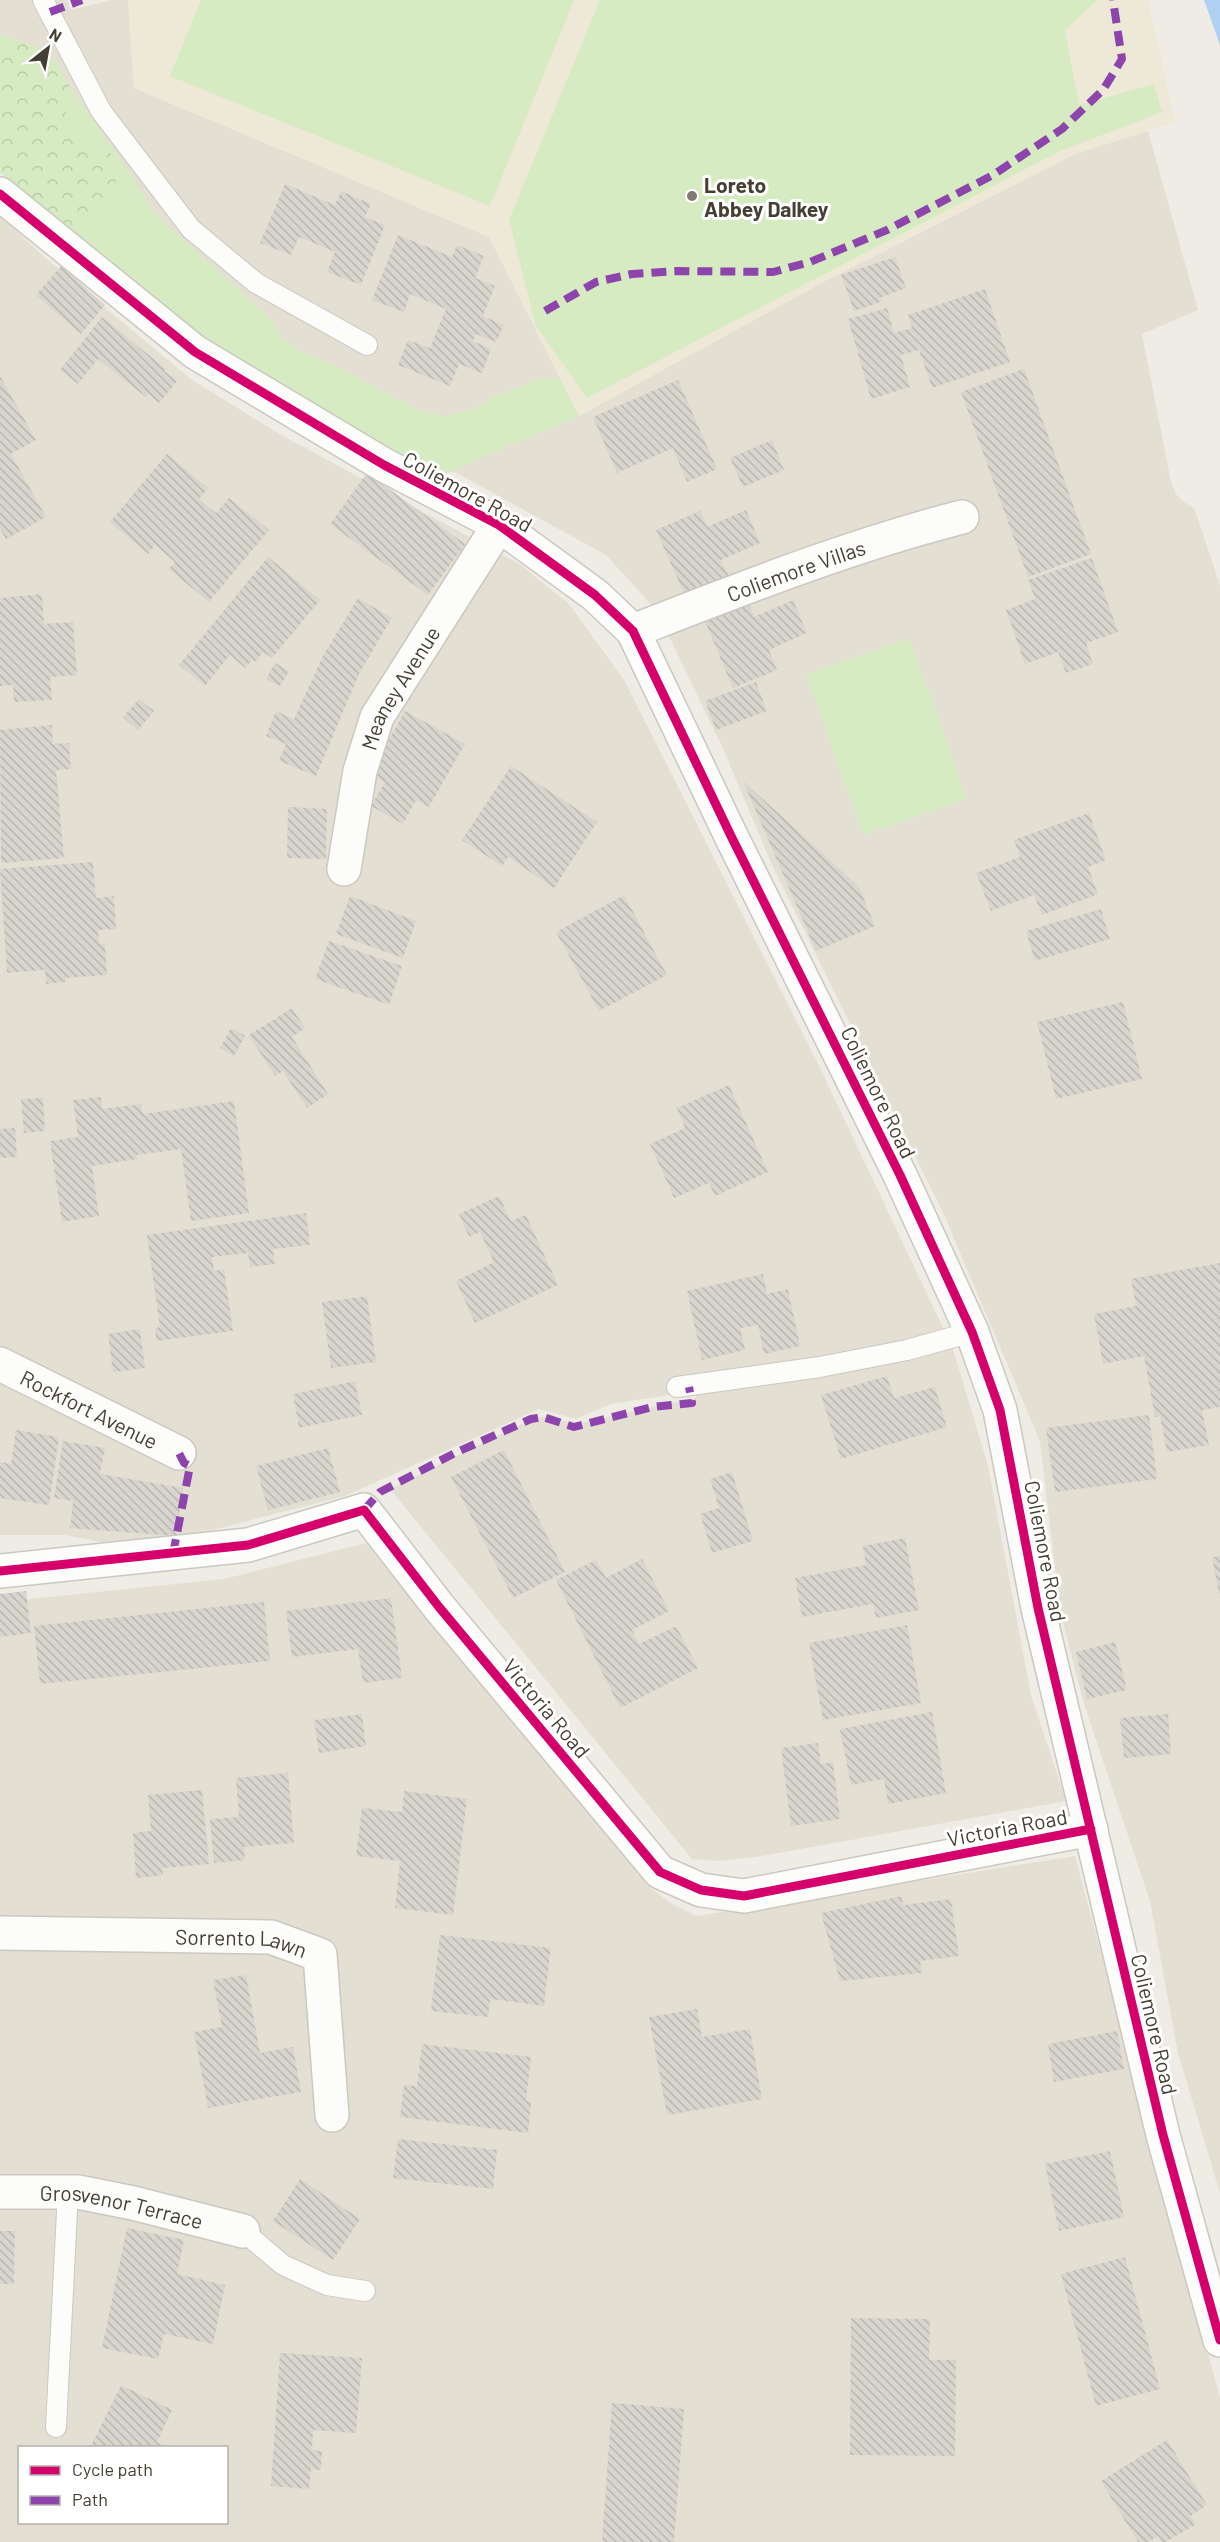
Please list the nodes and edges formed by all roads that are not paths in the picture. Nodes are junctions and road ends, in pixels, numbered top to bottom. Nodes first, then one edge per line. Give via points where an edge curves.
1 (44, 0) edge
2 (0, 194) edge
3 (367, 345) dead end
4 (962, 517) dead end
5 (499, 525) junction
6 (633, 631) junction
7 (344, 869) dead end
8 (972, 1332) junction
9 (0, 1364) edge
10 (677, 1387) dead end
11 (179, 1453) dead end
12 (0, 1571) edge
13 (1091, 1830) junction
14 (0, 1933) edge
15 (332, 2115) dead end
16 (0, 2192) edge
17 (68, 2192) junction
18 (243, 2231) joint
19 (365, 2291) dead end
20 (1220, 2340) edge
21 (56, 2427) dead end

1 - 3 lane via 101,111 191,229 256,283
2 - 5 street, Coliemore Road via 195,352 384,465
4 - 6 street, Coliemore Villas via 838,554
5 - 6 street, Coliemore Road via 595,596
5 - 7 street, Meaney Avenue via 377,717 360,771
6 - 8 street, Coliemore Road via 900,1175
8 - 10 lane via 820,1367
8 - 13 street, Coliemore Road via 1000,1410 1038,1608
9 - 11 street, Rockfort Avenue
12 - 13 street, Victoria Road via 248,1545 364,1510 439,1607 660,1872 701,1890 744,1896
13 - 20 street, Coliemore Road via 1163,2135
14 - 15 street, Sorrento Lawn via 271,1937 320,1955
16 - 17 street, Grosvenor Terrace
17 - 18 street, Grosvenor Terrace via 133,2203
17 - 21 lane
18 - 19 lane via 283,2265 327,2285

